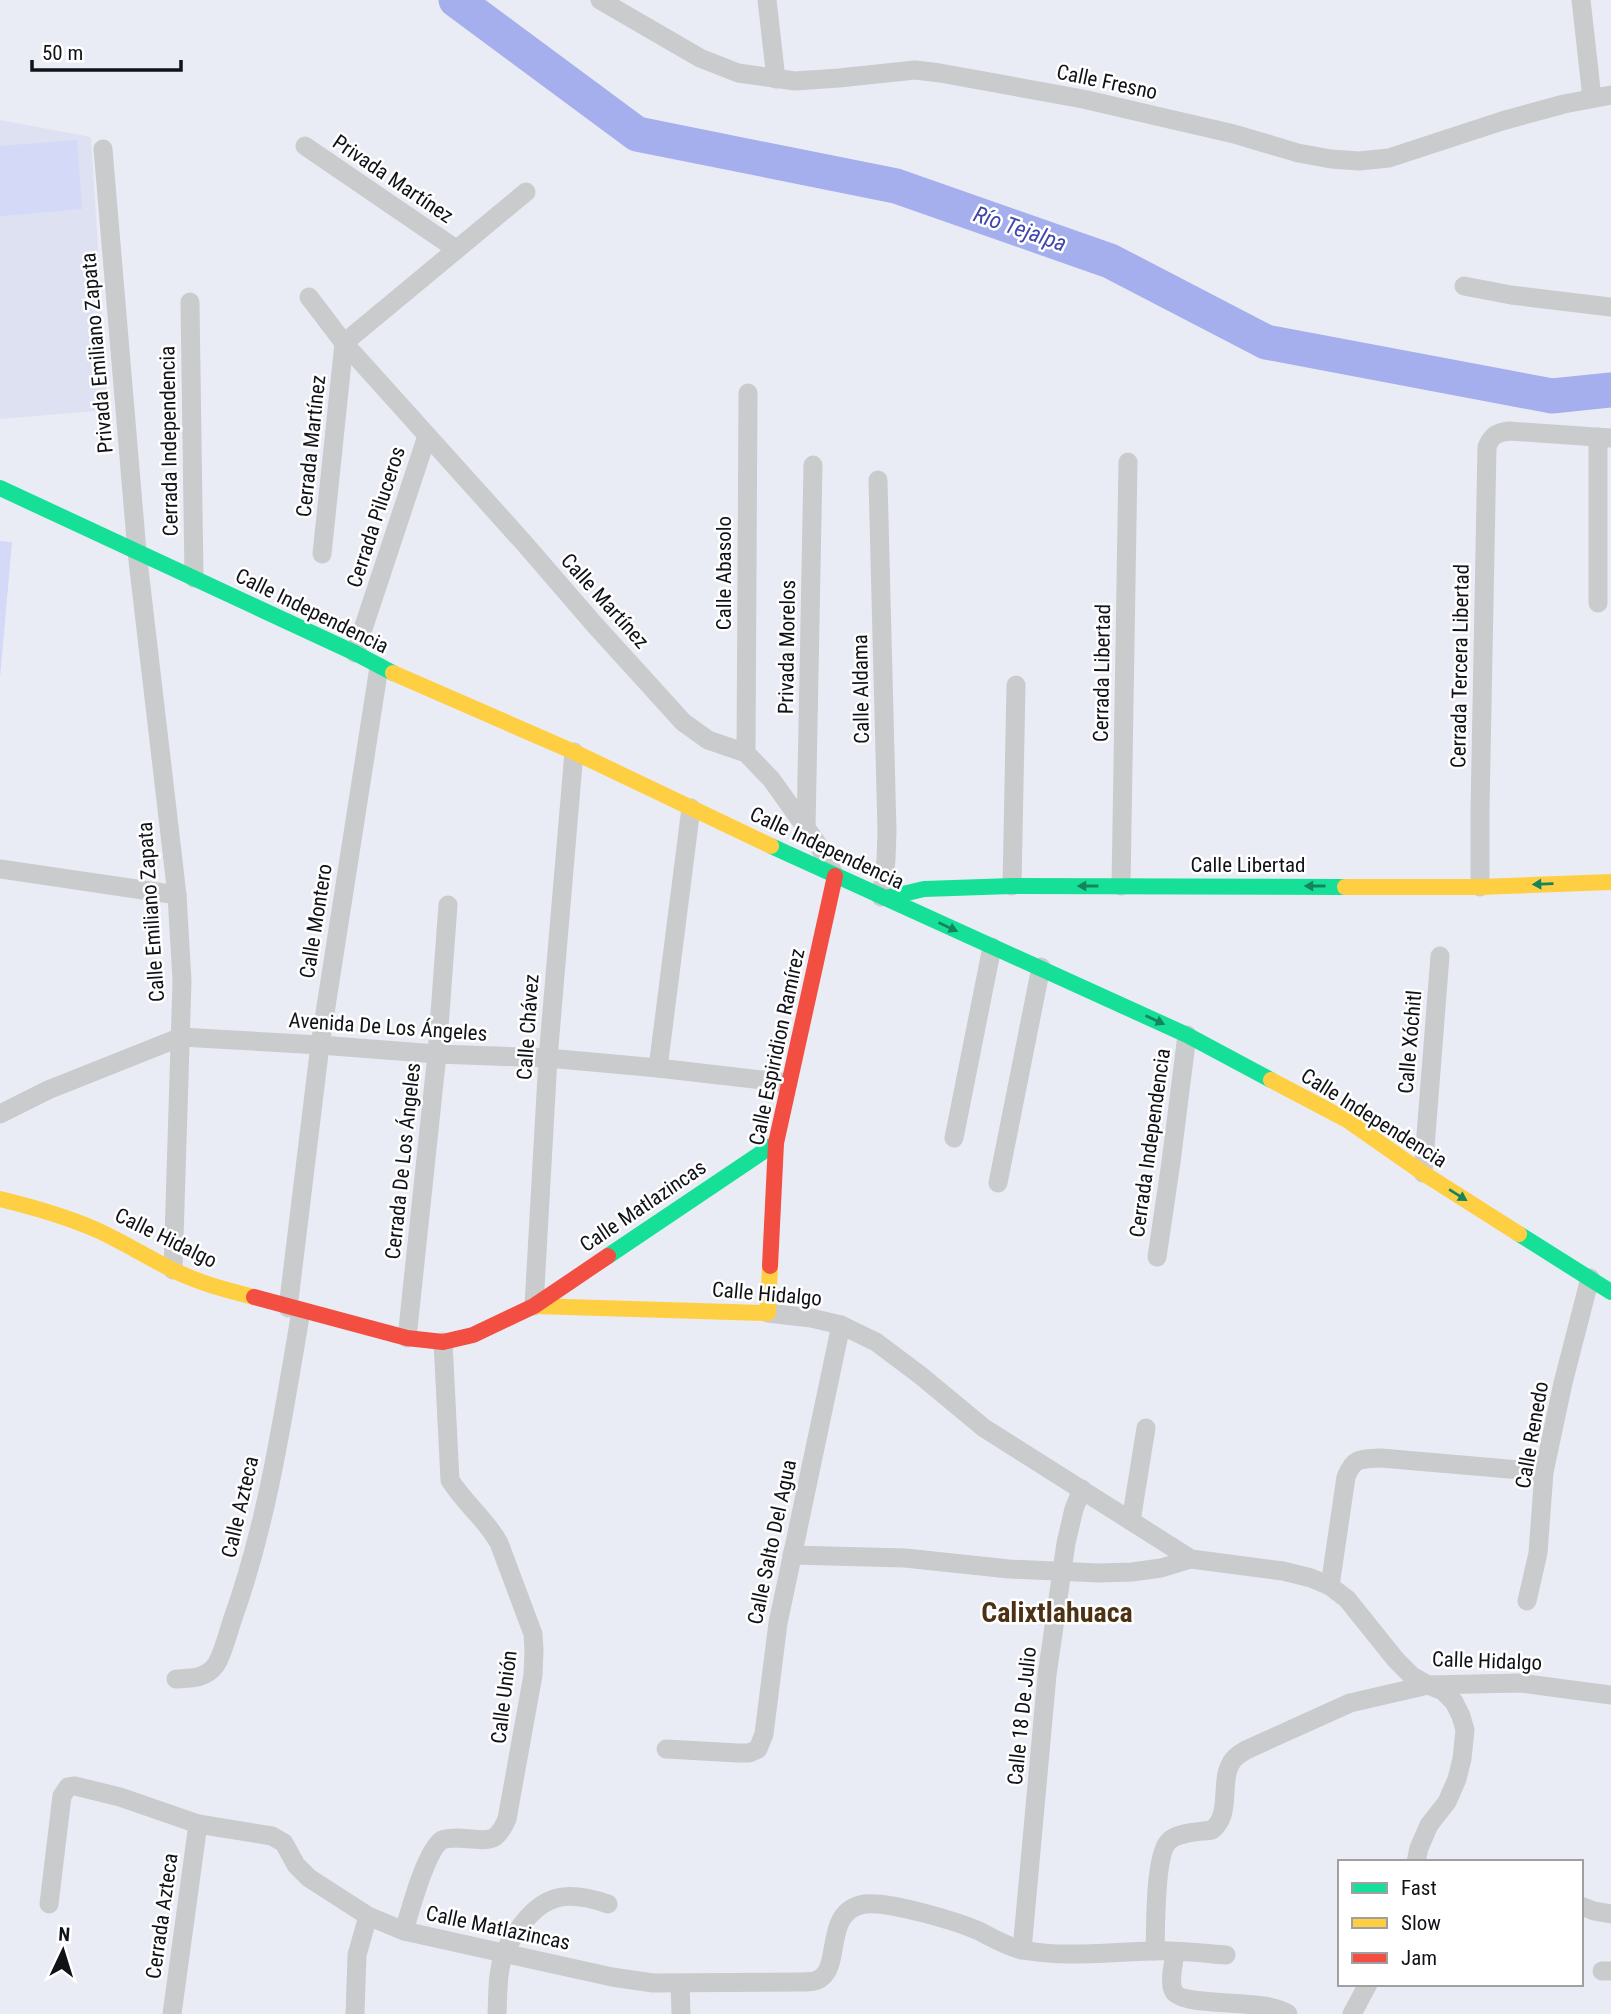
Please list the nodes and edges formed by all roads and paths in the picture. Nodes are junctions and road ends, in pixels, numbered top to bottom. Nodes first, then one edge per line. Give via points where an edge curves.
1 (600, 0) edge
2 (767, 0) edge
3 (1581, 0) edge
4 (776, 79) junction
5 (1601, 97) edge
6 (305, 146) dead end
7 (103, 149) dead end
8 (526, 192) dead end
9 (456, 249) junction
10 (1464, 286) dead end
11 (309, 297) dead end
12 (190, 302) dead end
13 (1611, 307) edge
14 (344, 343) junction
15 (748, 393) dead end
16 (427, 436) junction
17 (1604, 437) edge
18 (1128, 462) dead end
19 (813, 465) dead end
20 (878, 480) dead end
21 (0, 488) edge
22 (137, 552) junction
23 (322, 554) dead end
24 (194, 578) junction
25 (1598, 603) dead end
26 (355, 653) junction
27 (379, 667) junction
28 (1016, 685) dead end
29 (573, 752) junction
30 (746, 753) junction
31 (691, 808) junction
32 (806, 829) junction
33 (0, 869) edge
34 (835, 876) junction
35 (1611, 882) edge
36 (1012, 886) junction
37 (1121, 886) junction
38 (1480, 887) junction
39 (177, 895) junction
40 (884, 897) junction
41 (448, 905) dead end
42 (992, 947) junction
43 (1440, 956) dead end
44 (1041, 967) junction
45 (1187, 1035) junction
46 (181, 1037) junction
47 (320, 1045) junction
48 (437, 1054) junction
49 (548, 1058) junction
50 (658, 1068) junction
51 (788, 1083) junction
52 (0, 1114) edge
53 (954, 1138) dead end
54 (776, 1143) junction
55 (1423, 1173) junction
56 (998, 1183) dead end
57 (0, 1199) edge
58 (1157, 1257) dead end
59 (173, 1270) junction
60 (1590, 1278) junction
61 (1611, 1292) edge
62 (534, 1306) junction
63 (295, 1310) junction
64 (768, 1313) junction
65 (841, 1325) junction
66 (407, 1338) junction
67 (443, 1342) junction
68 (1146, 1428) dead end
69 (1544, 1472) junction
70 (1082, 1489) junction
71 (1131, 1521) junction
72 (792, 1555) junction
73 (1191, 1559) junction
74 (1062, 1572) junction
75 (1330, 1586) junction
76 (1527, 1601) dead end
77 (176, 1679) dead end
78 (1428, 1685) junction
79 (1611, 1695) edge
80 (666, 1749) dead end
81 (198, 1824) junction
82 (1417, 1860) edge
83 (49, 1904) dead end
84 (608, 1904) dead end
85 (1583, 1907) edge
86 (1611, 1914) edge
87 (368, 1916) junction
88 (404, 1931) junction
89 (1022, 1950) junction
90 (1155, 1951) junction
91 (1175, 1952) junction
92 (504, 1953) junction
93 (1226, 1955) dead end
94 (680, 1983) junction
95 (1367, 1986) edge
96 (172, 2014) edge
97 (355, 2014) edge
98 (497, 2014) edge
99 (681, 2014) edge
100 (1288, 2014) edge
101 (1352, 2014) edge

1 - 4 street, Calle Fresno via 720,68
2 - 4 street
3 - 5 street
4 - 5 street, Calle Fresno via 915,70 940,73 1083,99 1298,153 1360,161 1389,158 1502,121
6 - 9 street, Privada Martínez
7 - 22 street, Privada Emiliano Zapata
8 - 9 street, Privada Martínez
9 - 14 street, Privada Martínez
10 - 13 street
11 - 14 street
12 - 24 street, Cerrada Independencia
14 - 16 street, Calle Martínez
14 - 23 street, Cerrada Martínez
15 - 30 street, Calle Abasolo
16 - 26 street, Cerrada Piluceros
16 - 30 street, Calle Martínez via 683,722 708,740
17 - 25 street
17 - 38 street, Cerrada Tercera Libertad via 1509,431 1491,437 1487,447
18 - 37 street, Cerrada Libertad
19 - 32 street, Privada Morelos
20 - 40 street, Calle Aldama via 887,831
21 - 22 main road, Calle Independencia
22 - 24 main road, Calle Independencia
22 - 39 street, Calle Emiliano Zapata
24 - 26 main road, Calle Independencia
26 - 27 main road, Calle Independencia
27 - 29 main road, Calle Independencia
27 - 47 street, Calle Montero
28 - 36 street
29 - 31 main road, Calle Independencia
29 - 49 street, Calle Chávez
30 - 32 street, Calle Martínez via 771,779
31 - 34 main road, Calle Independencia
31 - 50 street
32 - 34 street, Calle Martínez
33 - 39 street
34 - 40 main road, Calle Independencia
34 - 51 main road, Calle Espiridion Ramírez
35 -> 38 main road, Calle Libertad
37 -> 36 main road, Calle Libertad
36 - 40 main road, Calle Libertad via 924,889
38 -> 37 main road, Calle Libertad
39 - 46 street, Calle Emiliano Zapata
40 -> 42 main road, Calle Independencia
41 - 48 street, Cerrada De Los Ángeles
42 - 44 main road, Calle Independencia
42 - 53 street
43 - 55 street, Calle Xóchitl
44 -> 45 main road, Calle Independencia
44 - 56 street
45 - 55 main road, Calle Independencia via 1347,1120
45 - 58 street, Cerrada Independencia
46 - 47 street, Avenida De Los Ángeles
46 - 52 street, Avenida De Los Ángeles
46 - 59 street, Calle Emiliano Zapata
47 - 48 street, Avenida De Los Ángeles
47 - 63 street, Calle Montero
48 - 49 street, Avenida De Los Ángeles
48 - 66 street, Cerrada De Los Ángeles
49 - 50 street, Avenida De Los Ángeles
49 - 62 street, Calle Chávez
50 - 51 street, Avenida De Los Ángeles
51 - 54 main road, Calle Espiridion Ramírez
54 - 62 main road, Calle Matlazincas
54 - 64 main road, Calle Espiridion Ramírez
55 -> 60 main road, Calle Independencia
57 - 59 main road, Calle Hidalgo via 97,1230
59 - 63 main road, Calle Hidalgo
60 - 61 main road, Calle Independencia
60 - 69 street, Calle Renedo
62 - 64 main road, Calle Hidalgo
62 - 67 main road, Calle Hidalgo via 473,1335
63 - 66 main road, Calle Hidalgo
63 - 77 street, Calle Azteca via 269,1489 238,1605 216,1666 203,1676
64 - 65 street, Calle Hidalgo
65 - 70 street, Calle Hidalgo via 876,1342 984,1428
65 - 72 street, Calle Salto Del Agua
66 - 67 main road, Calle Hidalgo
67 - 88 street, Calle Unión via 450,1480 499,1543 533,1634 534,1650 508,1819 491,1840 452,1838 433,1849
68 - 71 street
69 - 75 street via 1361,1459 1351,1465 1346,1477
69 - 76 street, Calle Renedo via 1538,1553
70 - 71 street, Calle Hidalgo
70 - 74 street, Calle 18 De Julio
71 - 73 street, Calle Hidalgo
72 - 74 street via 905,1558
72 - 80 street, Calle Salto Del Agua via 758,1749 749,1753
73 - 74 street via 1132,1572
73 - 75 street, Calle Hidalgo via 1283,1571
74 - 89 street, Calle 18 De Julio via 1042,1716
75 - 78 street, Calle Hidalgo via 1347,1599 1396,1660
78 - 79 street, Calle Hidalgo via 1520,1683
78 - 82 street via 1454,1702 1465,1730 1457,1779 1423,1837
78 - 90 street via 1350,1703 1235,1758 1216,1826 1178,1836 1163,1848
81 - 83 street, Calle Matlazincas via 120,1797 68,1787 62,1796
81 - 87 street, Calle Matlazincas via 281,1840 309,1878
81 - 96 street, Cerrada Azteca
84 - 92 street via 583,1896 552,1899 535,1908
85 - 86 street
87 - 88 street, Calle Matlazincas
87 - 97 street via 357,1955
88 - 92 street, Calle Matlazincas
89 - 90 street
89 - 94 street, Calle Matlazincas via 960,1923 866,1904 844,1916 821,1979
90 - 91 street
91 - 93 street
91 - 100 street via 1172,1990 1177,1996 1272,2006
92 - 94 street, Calle Matlazincas via 612,1977
92 - 98 street
94 - 99 street
95 - 101 street

